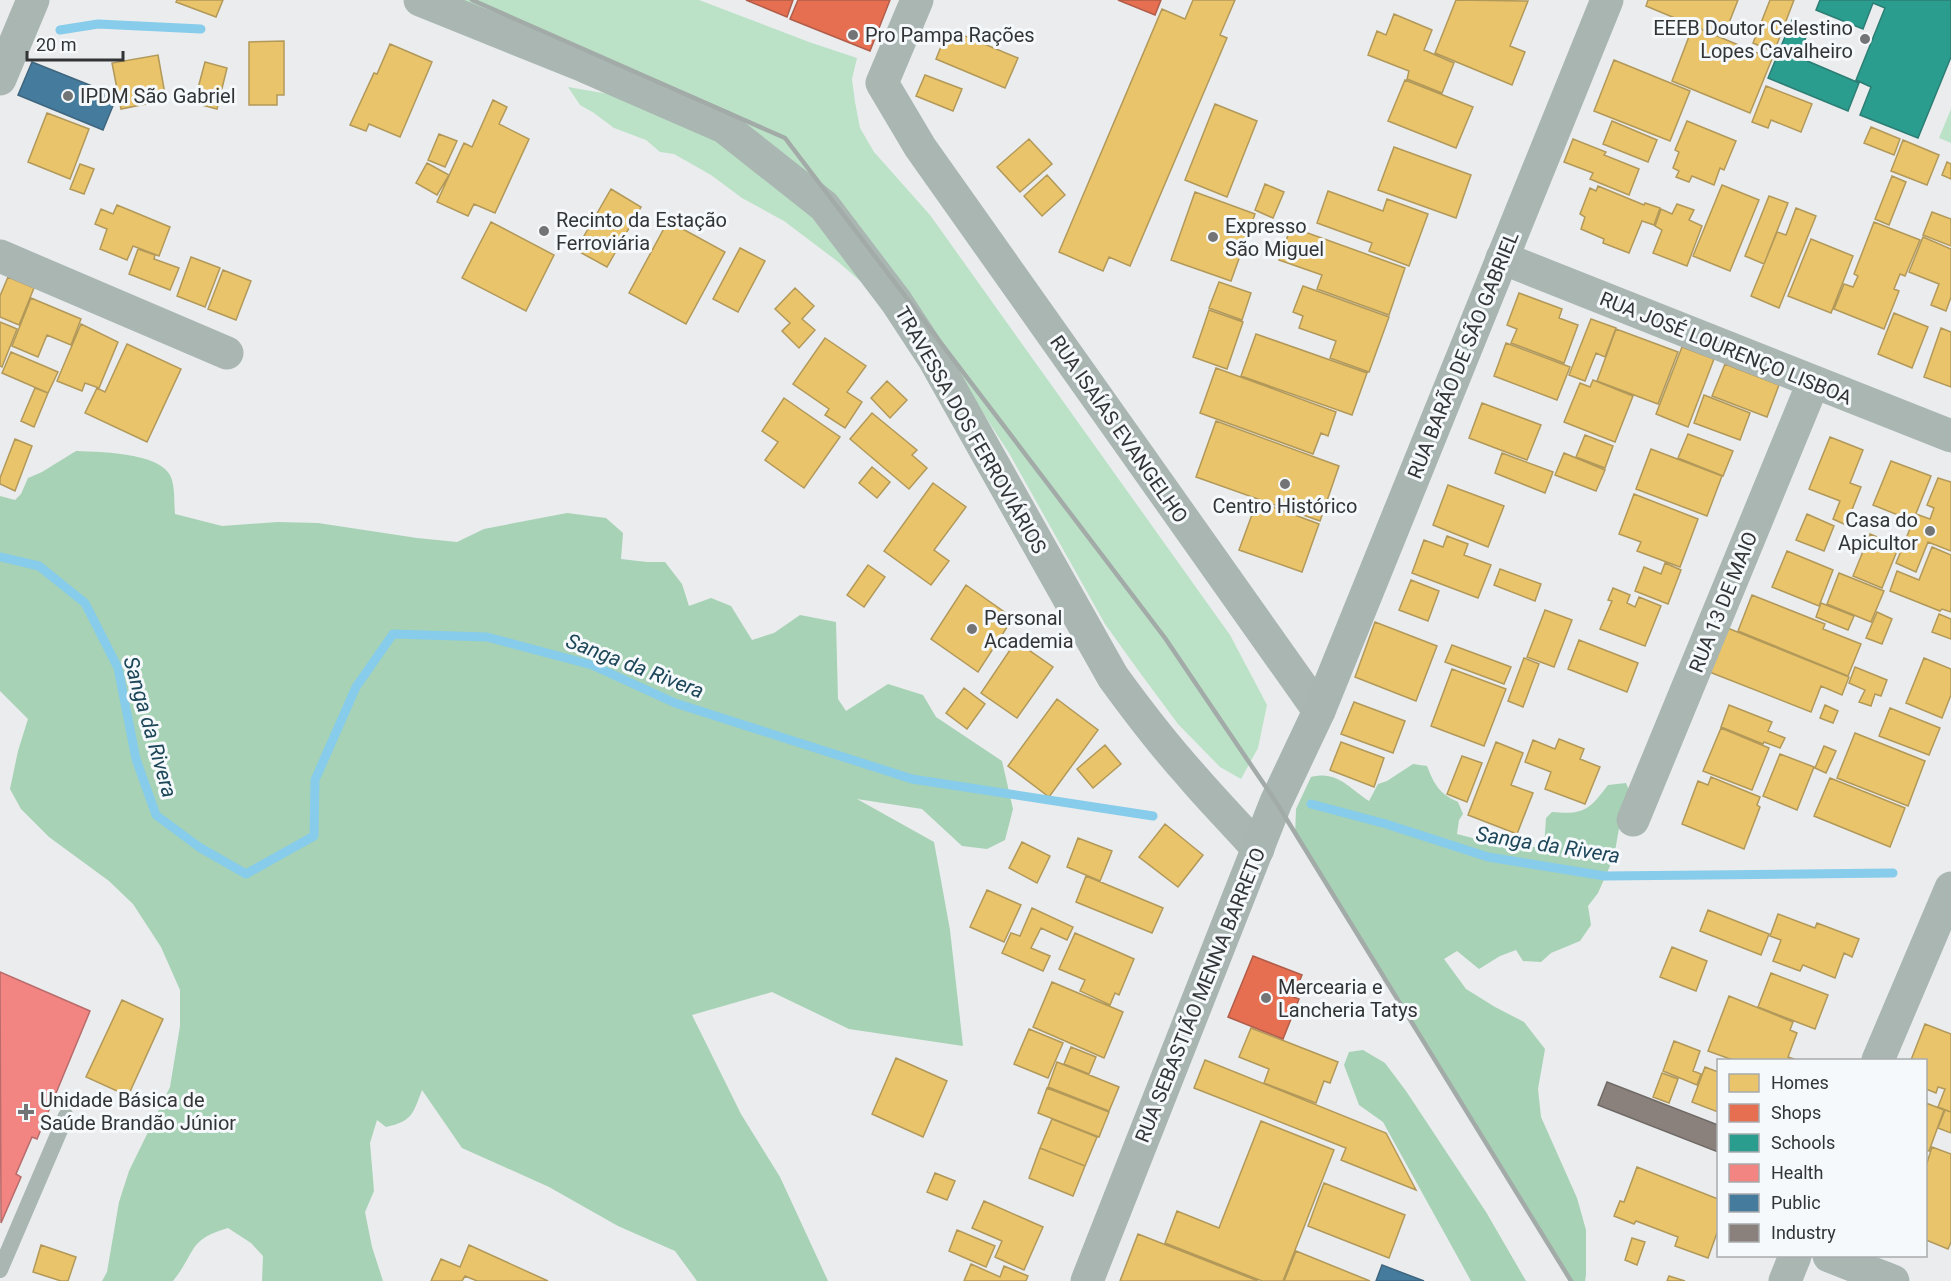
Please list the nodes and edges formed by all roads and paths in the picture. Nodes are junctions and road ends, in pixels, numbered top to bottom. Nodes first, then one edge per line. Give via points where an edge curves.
1 (33, 0) edge
2 (420, 0) edge
3 (917, 0) edge
4 (1607, 0) edge
5 (0, 79) edge
6 (0, 256) edge
7 (1502, 258) junction
8 (227, 353) dead end
9 (1813, 383) junction
10 (1951, 436) edge
11 (1319, 711) junction
12 (1633, 820) dead end
13 (1258, 849) junction
14 (1951, 888) edge
15 (1944, 922) edge
16 (1878, 1059) edge
17 (66, 1116) dead end
18 (1795, 1257) edge
19 (1831, 1257) edge
20 (0, 1270) edge
21 (1087, 1281) edge
22 (1785, 1281) edge
23 (1893, 1281) edge

1 - 5 street
2 - 13 street, TRAVESSA DOS FERROVIÁRIOS via 724,127 824,206 896,301 933,359 1113,676 1191,775
3 - 11 street, RUA ISAÍAS EVANGELHO via 882,83 920,147
4 - 7 main road, RUA BARÃO DE SÃO GABRIEL
6 - 8 street
7 - 9 street, RUA JOSÉ LOURENÇO LISBOA
7 - 11 main road, RUA BARÃO DE SÃO GABRIEL
9 - 10 street, RUA JOSÉ LOURENÇO LISBOA
9 - 12 street, RUA 13 DE MAIO
11 - 13 main road, RUA SEBASTIÃO MENNA BARRETO
13 - 21 main road, RUA SEBASTIÃO MENNA BARRETO
14 - 15 street
15 - 16 street
17 - 20 lane
18 - 22 street
19 - 23 street

